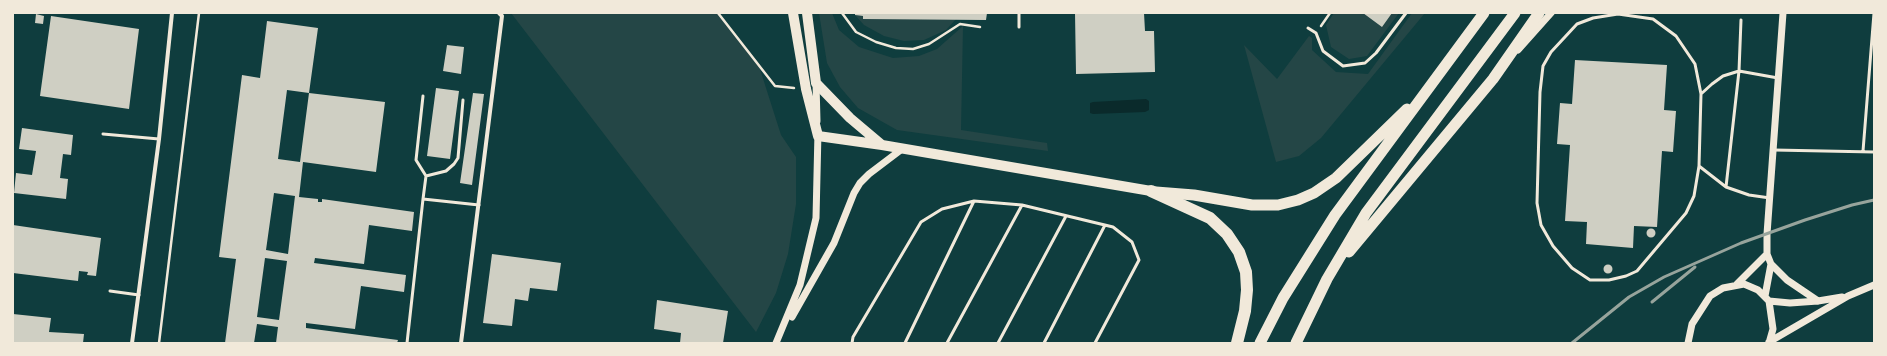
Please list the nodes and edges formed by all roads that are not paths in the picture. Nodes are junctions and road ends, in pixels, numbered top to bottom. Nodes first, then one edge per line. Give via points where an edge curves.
1 (172, 13) edge
2 (499, 13) edge
3 (793, 13) edge
4 (808, 13) edge
5 (1019, 13) edge
6 (1406, 13) edge
7 (1484, 13) edge
8 (1515, 13) edge
9 (1539, 13) edge
10 (1551, 13) edge
11 (1783, 13) edge
12 (1874, 13) edge
13 (1741, 20) dead end
14 (1019, 27) dead end
15 (1308, 28) dead end
16 (1739, 71) junction
17 (1778, 78) junction
18 (1494, 79) junction
19 (816, 83) junction
20 (1433, 84) junction
21 (1701, 94) junction
22 (423, 96) dead end
23 (463, 100) dead end
24 (103, 134) dead end
25 (818, 136) junction
26 (159, 139) junction
27 (882, 145) junction
28 (902, 149) junction
29 (1774, 150) junction
30 (1863, 151) junction
31 (1874, 152) edge
32 (1699, 166) junction
33 (426, 176) junction
34 (1726, 187) junction
35 (1151, 191) junction
36 (423, 198) junction
37 (1770, 198) junction
38 (974, 201) junction
39 (479, 205) junction
40 (1022, 205) junction
41 (1066, 216) junction
42 (1104, 225) junction
43 (1767, 254) junction
44 (1771, 264) junction
45 (1327, 279) junction
46 (1737, 284) junction
47 (1874, 285) edge
48 (110, 291) dead end
49 (139, 295) junction
50 (1848, 296) junction
51 (1767, 298) junction
52 (1818, 301) junction
53 (1769, 342) edge
54 (132, 343) edge
55 (407, 343) edge
56 (461, 343) edge
57 (777, 343) edge
58 (852, 343) edge
59 (905, 343) edge
60 (947, 343) edge
61 (998, 343) edge
62 (1044, 343) edge
63 (1095, 343) edge
64 (1237, 343) edge
65 (1260, 343) edge
66 (1296, 343) edge
67 (1688, 343) edge

1 - 26 street
2 - 39 street via 502,16
3 - 25 main road via 806,89
4 - 19 main road
5 - 14 lane
6 - 15 lane via 1376,53 1365,63 1343,66 1323,51 1316,33
7 - 20 highway
8 - 45 highway via 1366,213
9 - 18 highway
10 - 18 street
11 - 17 street
12 - 30 lane
13 - 16 lane
16 - 17 lane
16 - 21 lane via 1724,76
16 - 34 lane
17 - 29 street
18 - 45 highway
19 - 25 street
19 - 27 main road via 850,118
20 - 35 highway via 1336,178 1298,200 1278,205 1252,205
20 - 65 highway via 1335,215 1282,298
21 - 32 lane
21 - 32 lane via 1695,64 1676,36 1653,19 1618,14 1577,24 1551,52 1543,66 1537,203 1541,225 1553,246 1572,268 1590,280 1609,280 1626,276 1637,271 1686,213 1694,196
22 - 33 lane via 416,160
23 - 33 lane via 458,158 446,171
24 - 26 lane
25 - 27 main road
25 - 57 street via 818,183 814,226 800,285
26 - 49 street
27 - 28 main road
28 - 35 main road
28 - 57 street via 869,174 857,188 834,243
29 - 30 lane
29 - 37 street
30 - 31 lane
32 - 34 lane
33 - 36 lane
34 - 37 lane
35 - 64 highway via 1210,218 1227,234 1239,252 1246,272 1247,290
36 - 39 lane
36 - 55 lane
37 - 43 street
38 - 40 lane
38 - 58 lane via 942,209 921,222 853,337
38 - 59 lane
39 - 56 street
40 - 41 lane
40 - 60 lane
41 - 42 lane
41 - 61 lane
42 - 62 lane
42 - 63 lane via 1113,227 1132,242 1139,260
43 - 44 street
43 - 46 street
44 - 51 street
44 - 52 street via 1787,280
45 - 66 highway
46 - 51 street via 1751,286
46 - 67 street via 1723,288 1710,296 1692,324
47 - 50 street
48 - 49 lane
49 - 54 street
50 - 52 street
50 - 53 street
51 - 52 street via 1790,303
51 - 53 street via 1772,329

